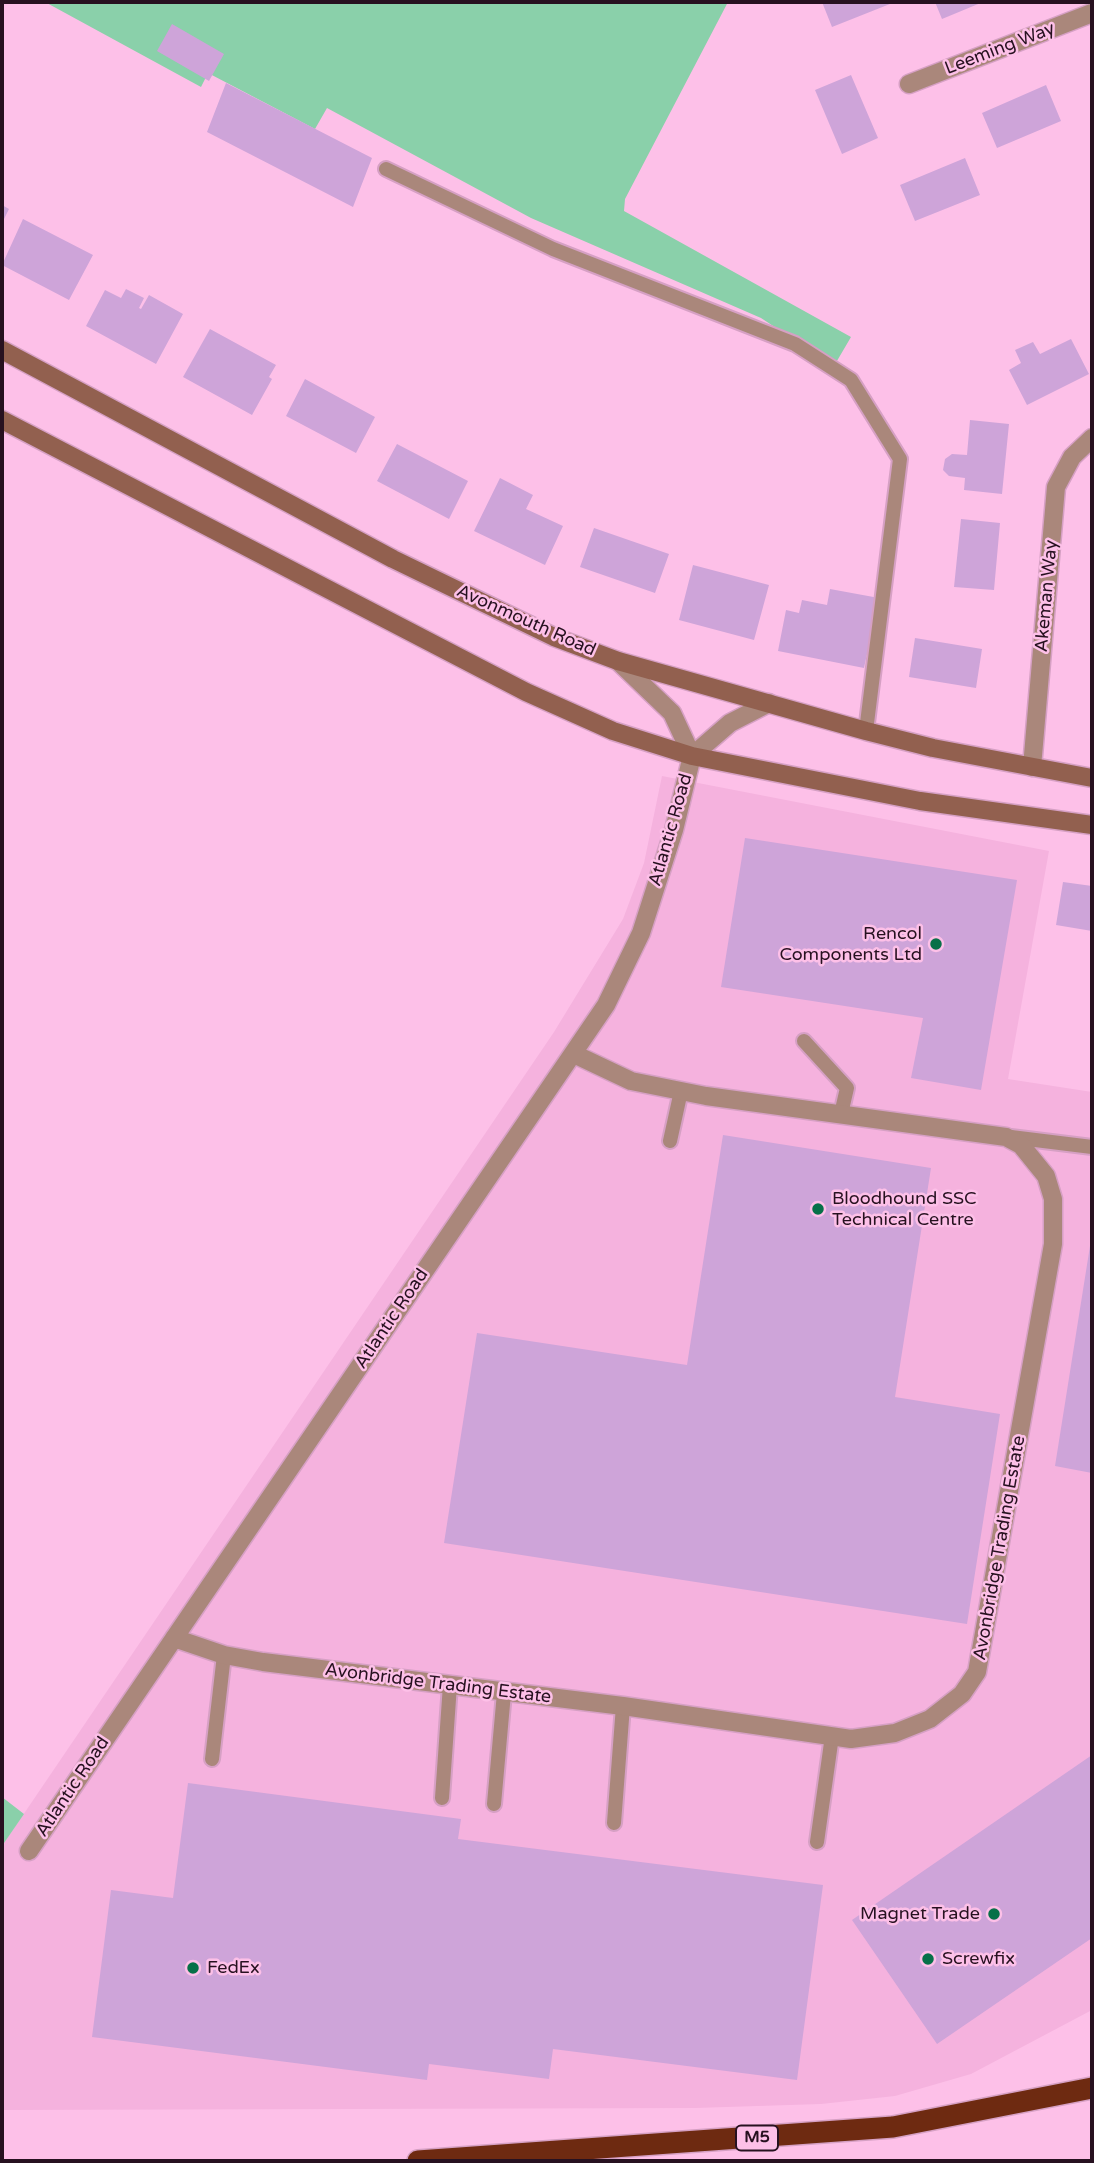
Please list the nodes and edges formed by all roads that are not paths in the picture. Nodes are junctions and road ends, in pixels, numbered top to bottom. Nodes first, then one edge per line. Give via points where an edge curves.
1 (1092, 13) edge
2 (909, 84) dead end
3 (386, 169) dead end
4 (2, 350) edge
5 (2, 420) edge
6 (1092, 438) edge
7 (618, 662) junction
8 (769, 703) junction
9 (866, 731) junction
10 (692, 756) junction
11 (1032, 767) junction
12 (1092, 778) edge
13 (1092, 825) edge
14 (804, 1041) dead end
15 (573, 1054) junction
16 (681, 1091) junction
17 (841, 1114) junction
18 (1006, 1137) junction
19 (670, 1141) dead end
20 (1092, 1147) edge
21 (174, 1638) junction
22 (224, 1655) junction
23 (219, 1673) dead end
24 (450, 1685) junction
25 (504, 1693) junction
26 (623, 1706) junction
27 (832, 1735) junction
28 (212, 1759) dead end
29 (442, 1798) dead end
30 (494, 1804) dead end
31 (614, 1823) dead end
32 (817, 1842) dead end
33 (29, 1851) dead end
34 (1092, 2088) edge
35 (418, 2161) edge

1 - 2 street, Leeming Way
3 - 9 lane via 553,249 795,344 851,380 900,459
4 - 7 main road, Avonmouth Road via 393,559 554,637
5 - 10 main road via 526,692 613,731
6 - 11 street, Akeman Way via 1072,457 1056,487
7 - 8 main road, Avonmouth Road
7 - 10 street, Atlantic Road via 672,713
8 - 9 main road, Avonmouth Road
8 - 10 street, Atlantic Road via 730,723
9 - 11 main road, Avonmouth Road
10 - 13 main road via 920,801
10 - 15 street, Atlantic Road via 642,933 606,1004
11 - 12 main road, Avonmouth Road
14 - 17 lane via 847,1088
15 - 16 street via 631,1081
15 - 21 street, Atlantic Road
16 - 17 street
16 - 19 lane
17 - 18 street
18 - 20 lane
18 - 27 street, Avonbridge Trading Estate via 1021,1145 1046,1176 1054,1199 1053,1244 984,1650 977,1672 962,1694 930,1720 895,1733 850,1738
21 - 22 street, Avonbridge Trading Estate
21 - 33 street, Atlantic Road
22 - 23 lane
22 - 24 street, Avonbridge Trading Estate
22 - 28 lane
24 - 25 street, Avonbridge Trading Estate
24 - 29 lane
25 - 26 street, Avonbridge Trading Estate
25 - 30 lane
26 - 27 street, Avonbridge Trading Estate
26 - 31 lane
27 - 32 lane
34 - 35 highway, M5 via 893,2127

